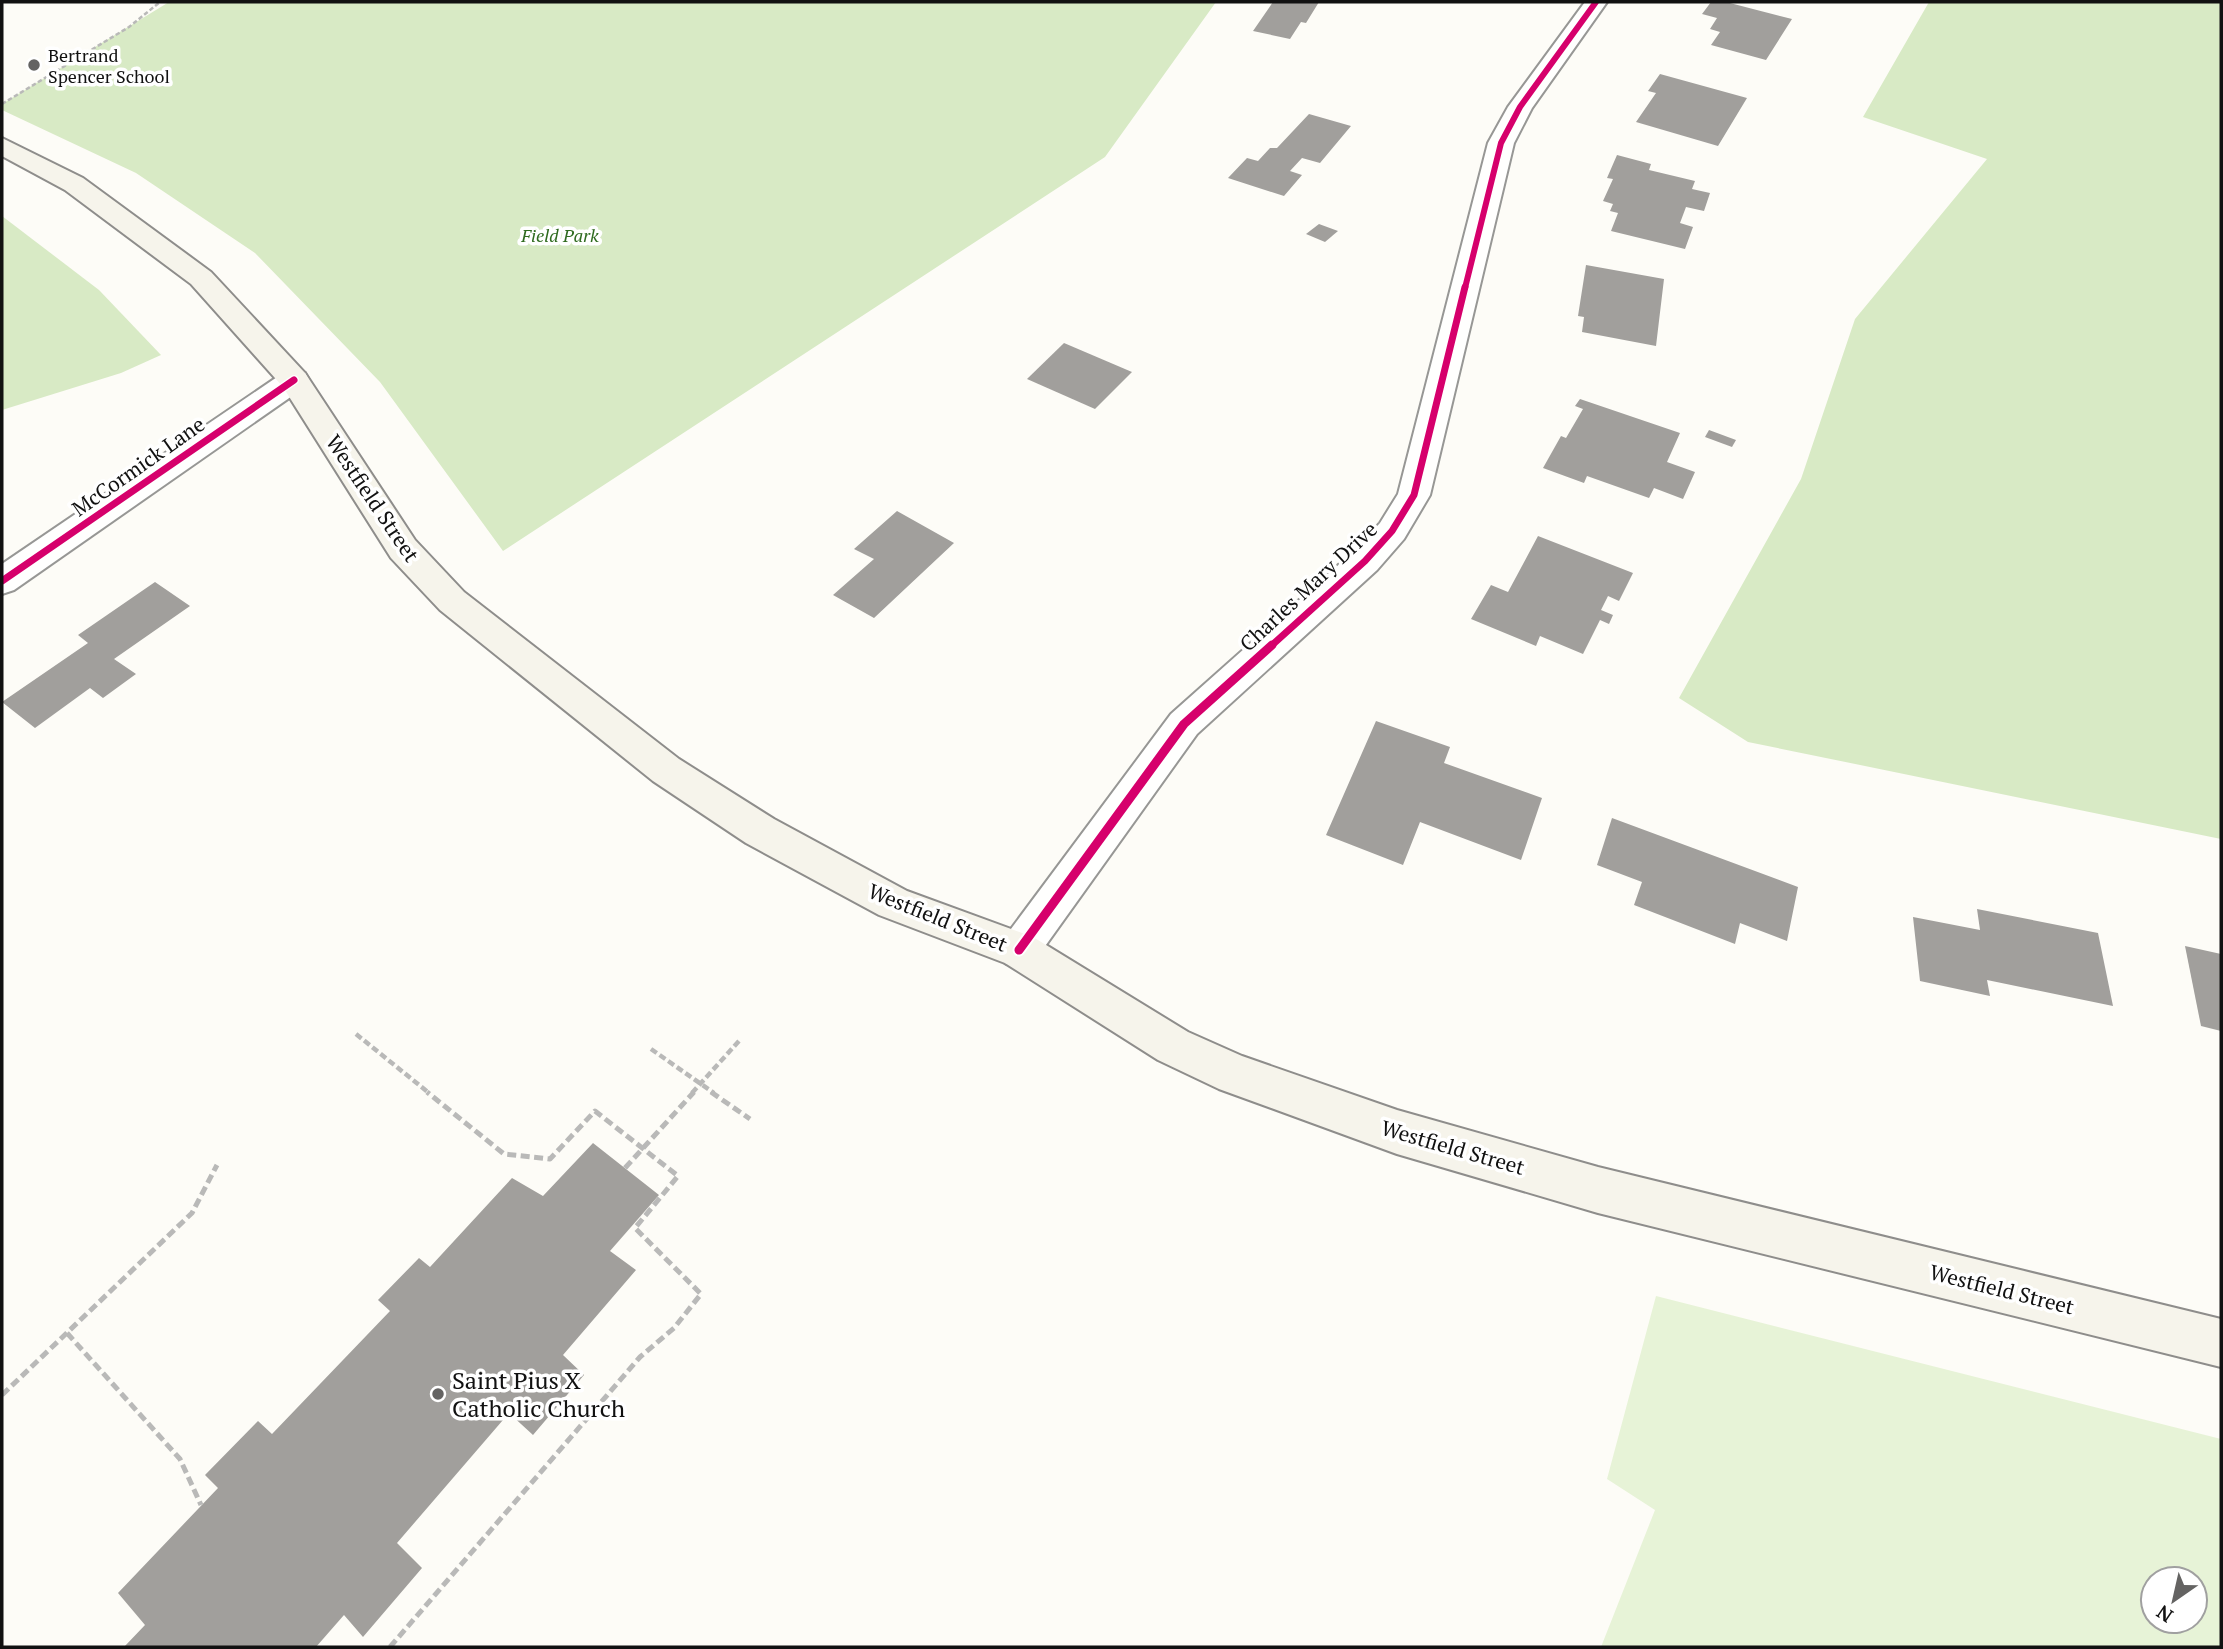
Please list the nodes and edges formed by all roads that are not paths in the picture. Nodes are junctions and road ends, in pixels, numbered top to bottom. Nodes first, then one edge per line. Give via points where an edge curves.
1 (1596, 2) edge
2 (2, 146) edge
3 (293, 380) junction
4 (2, 581) edge
5 (1019, 950) junction
6 (2221, 1343) edge

1 - 5 street, Charles Mary Drive via 1520,107 1501,143 1414,495 1392,531 1365,561 1184,724
2 - 3 main road, Westfield Street via 74,184 201,278
3 - 4 street, McCormick Lane
3 - 5 main road, Westfield Street via 403,549 452,601 577,703 666,770 760,831 893,904
5 - 6 main road, Westfield Street via 1173,1046 1234,1074 1397,1132 1598,1190

